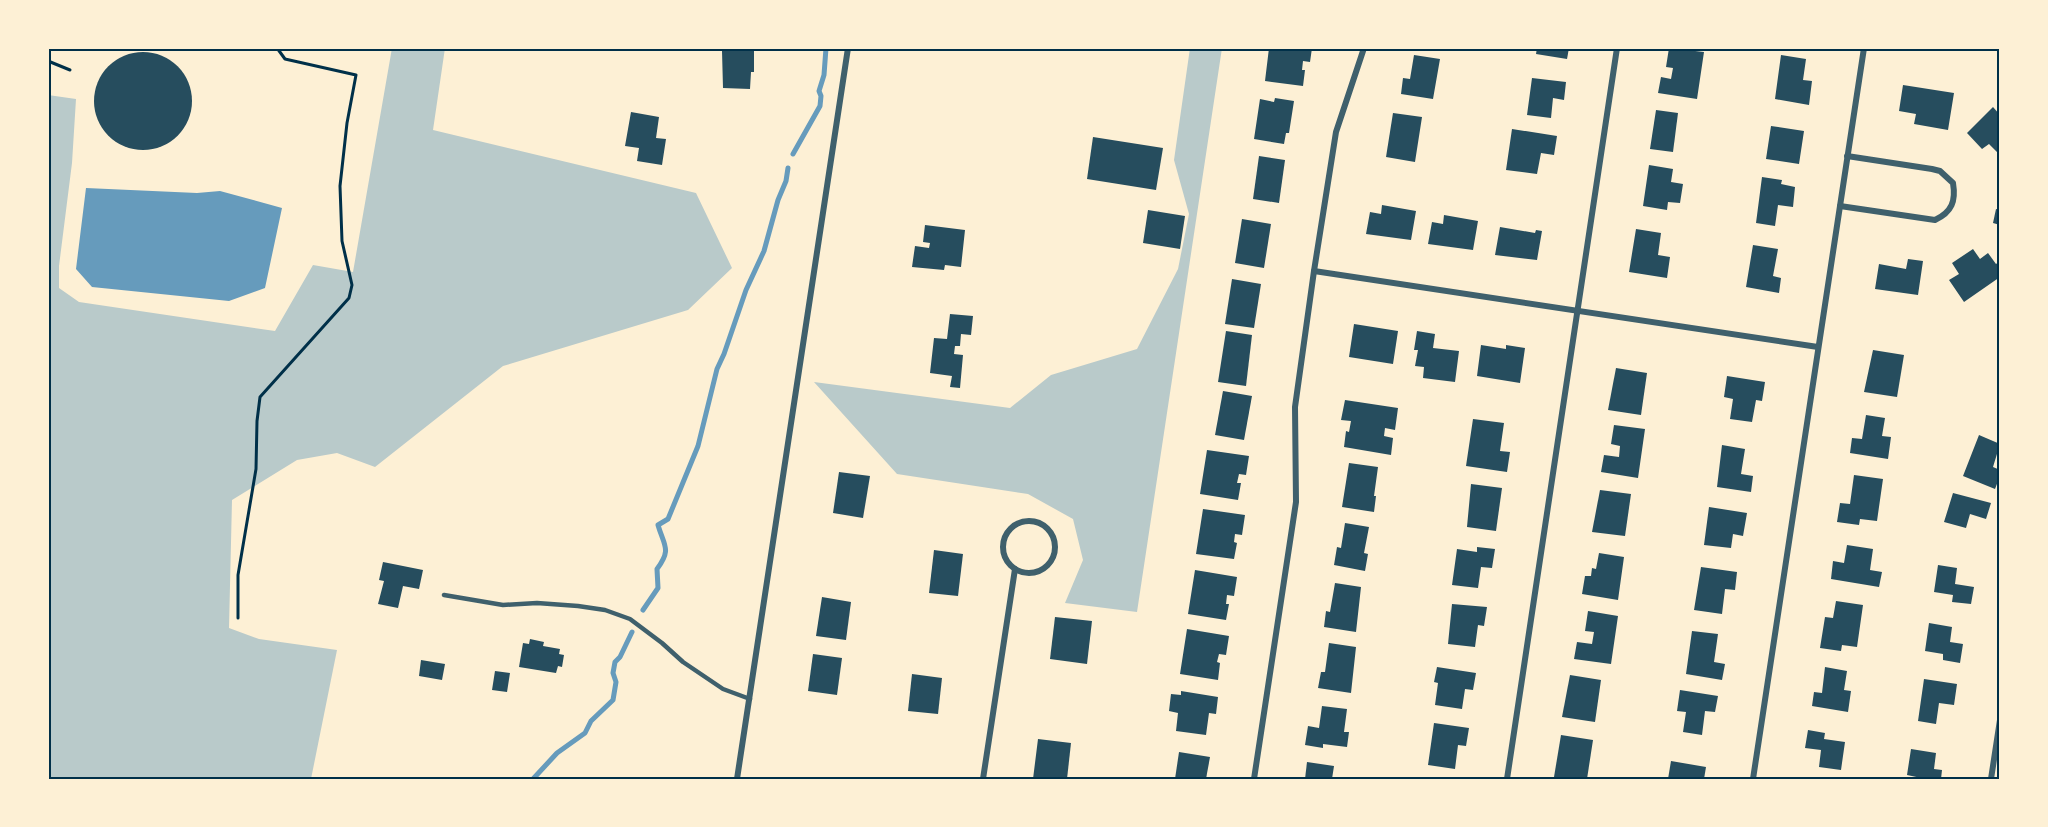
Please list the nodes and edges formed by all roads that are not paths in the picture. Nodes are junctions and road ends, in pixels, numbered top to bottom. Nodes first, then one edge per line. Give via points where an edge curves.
1 (848, 48) edge
2 (1364, 48) edge
3 (1617, 48) edge
4 (1864, 48) edge
5 (1847, 156) junction
6 (1840, 206) junction
7 (1314, 271) junction
8 (1577, 310) junction
9 (1818, 347) junction
10 (1015, 569) junction
11 (444, 595) dead end
12 (750, 699) junction
13 (2000, 720) edge
14 (737, 779) edge
15 (983, 779) edge
16 (1254, 779) edge
17 (1507, 779) edge
18 (1753, 779) edge
19 (1991, 779) edge

1 - 12 street
2 - 7 street via 1336,132
3 - 8 street
4 - 5 street
5 - 6 street
5 - 6 street via 1940,171 1953,183 1954,201 1951,209 1935,220
6 - 9 street
7 - 8 street
7 - 16 street via 1295,406 1296,502
8 - 9 street
8 - 17 street
9 - 18 street
10 - 10 street via 1022,573 1039,572 1051,561 1055,554 1054,537 1044,525 1026,520 1010,529 1005,537 1004,555
10 - 15 street
11 - 12 lane via 503,605 537,603 605,610 630,619 723,689
12 - 14 street
13 - 19 street

